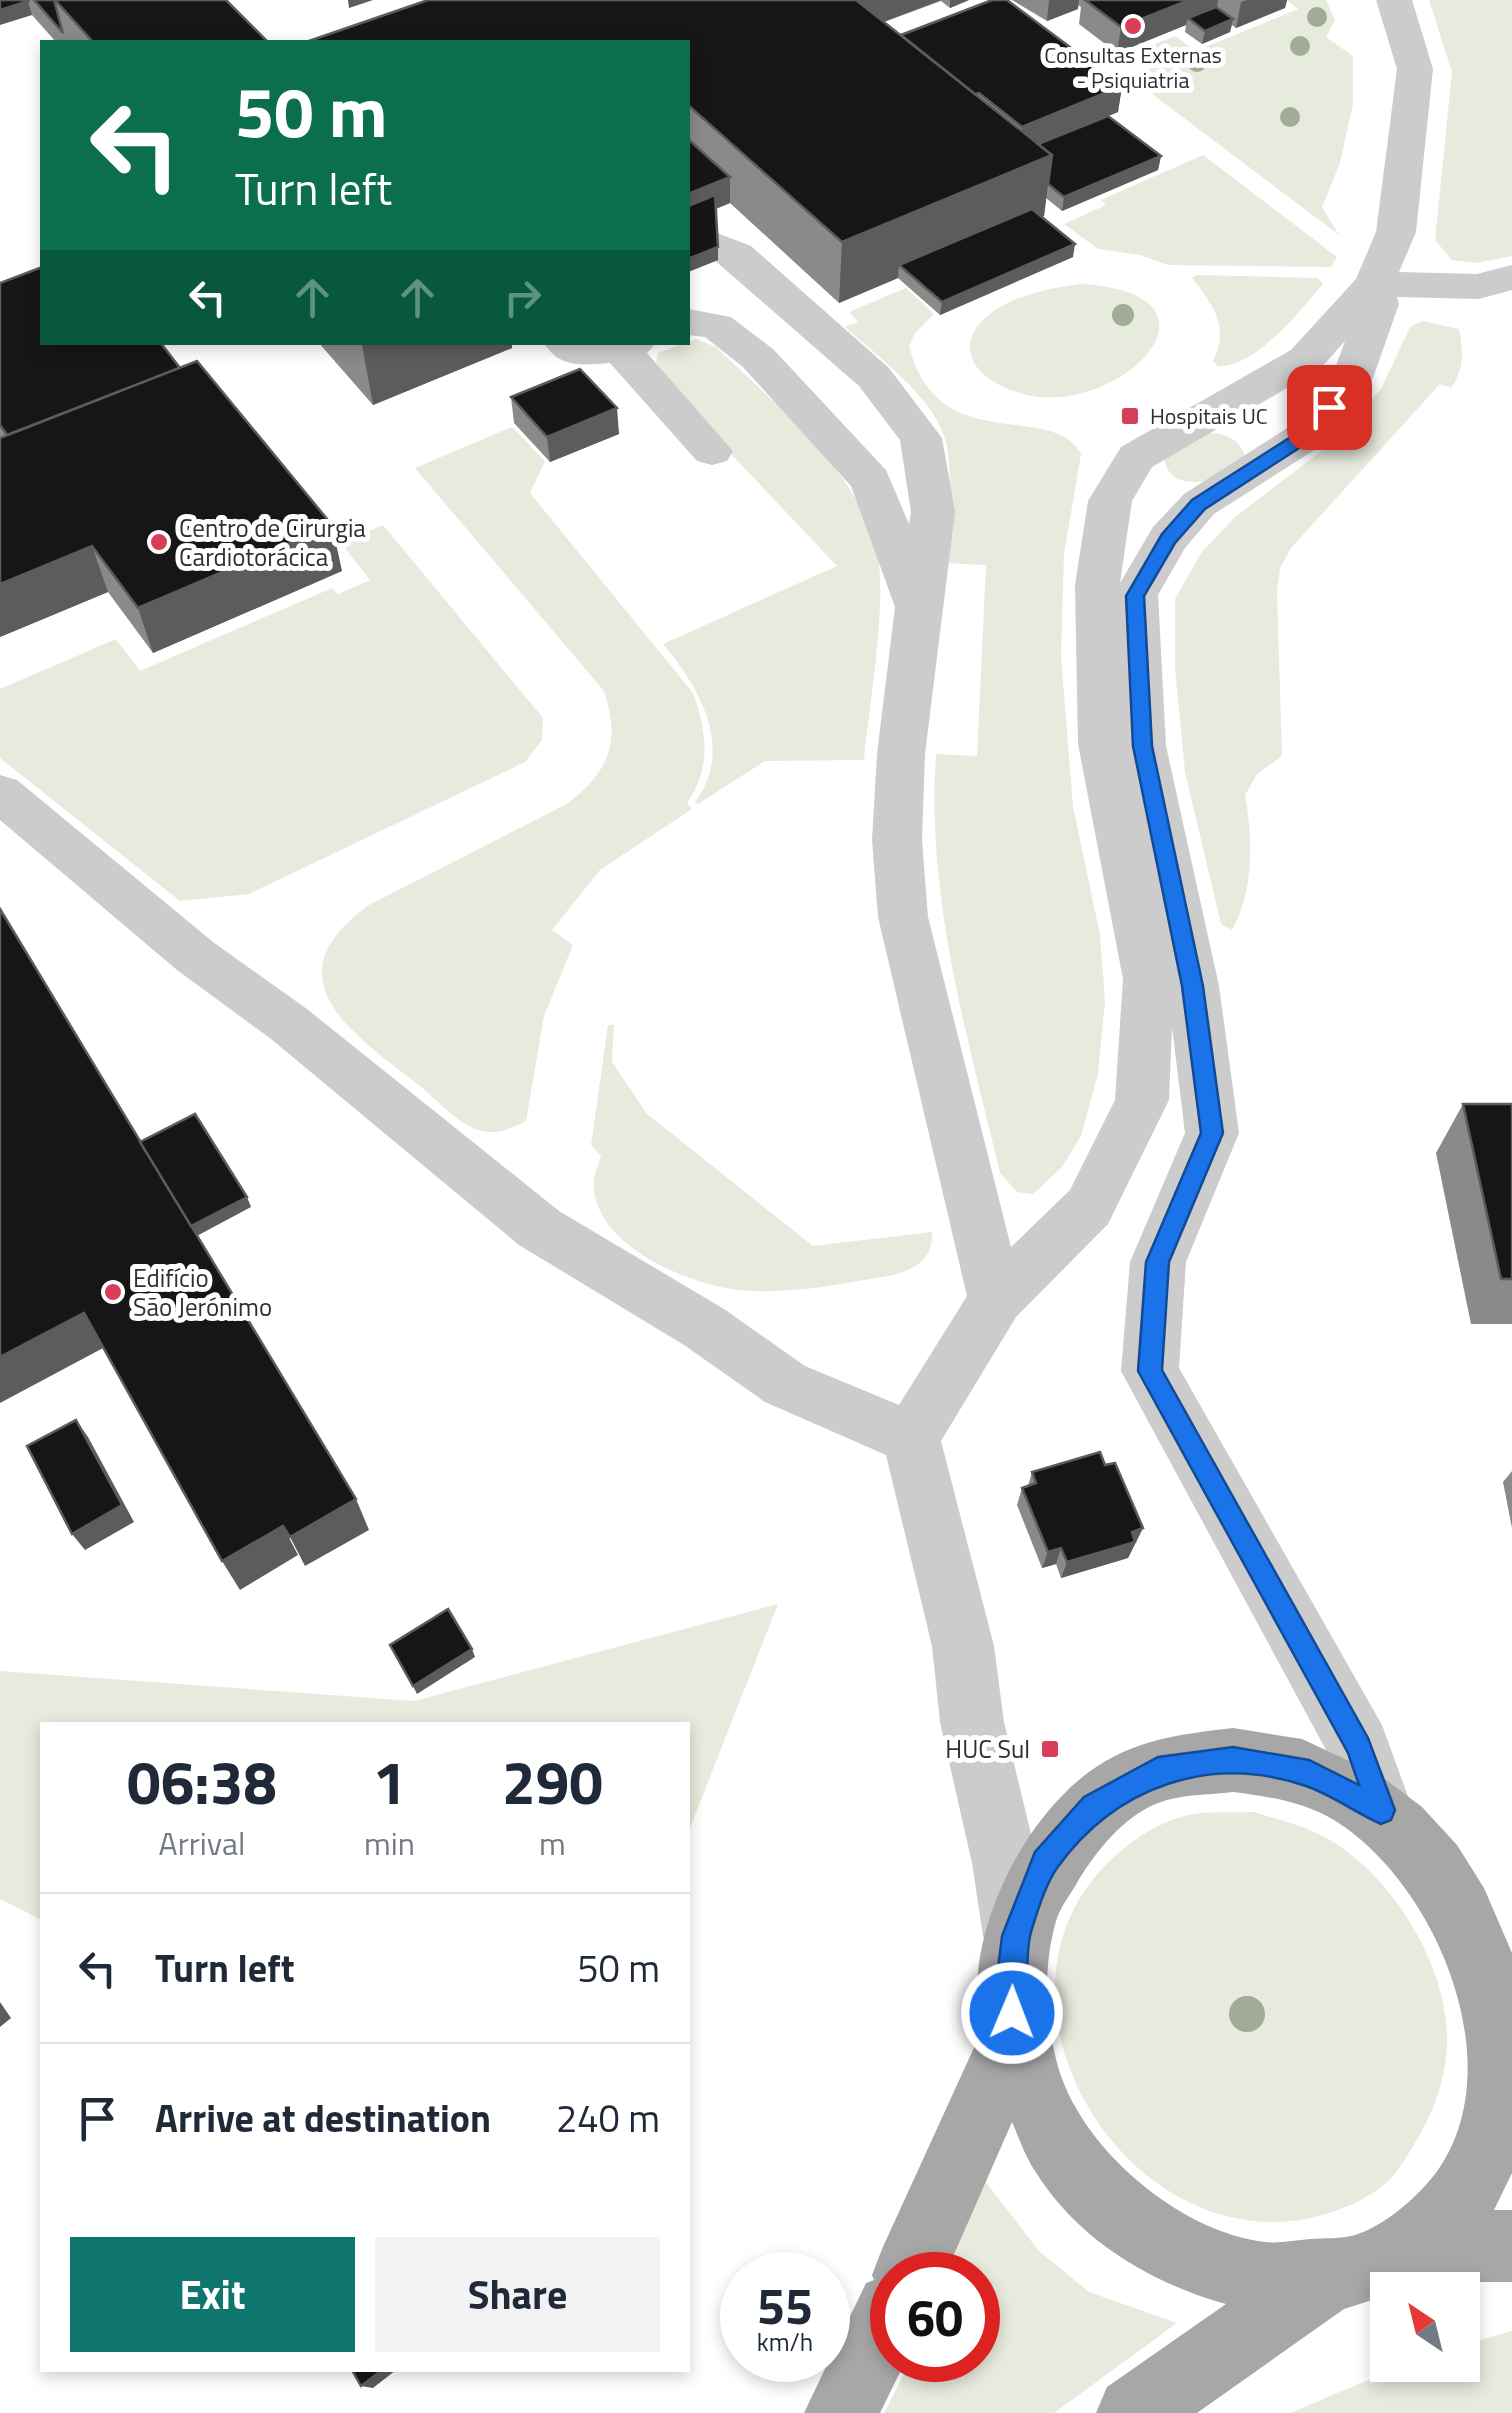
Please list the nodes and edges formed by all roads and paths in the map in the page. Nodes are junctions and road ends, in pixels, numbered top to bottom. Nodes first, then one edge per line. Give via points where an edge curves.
1 (1394, 0) edge
2 (717, 245) edge
3 (1512, 277) edge
4 (1374, 284) junction
5 (690, 322) edge
6 (566, 345) edge
7 (629, 346) edge
8 (712, 451) dead end
9 (918, 607) junction
10 (0, 794) edge
11 (996, 1299) junction
12 (911, 1438) junction
13 (1381, 1810) junction
14 (1452, 1883) junction
15 (1512, 1926) edge
16 (1016, 1936) junction
17 (1014, 2036) junction
18 (1411, 2246) junction
19 (1512, 2246) edge
20 (918, 2252) edge
21 (1324, 2280) junction
22 (870, 2355) edge
23 (842, 2413) edge
24 (1132, 2413) edge

1 - 4 lane via 1415,69 1396,232
2 - 9 lane via 738,255 874,377 921,438 932,512
3 - 4 lane via 1479,287
4 - 11 lane via 1306,359 1136,457 1110,502 1097,585 1102,744 1149,979 1142,1100 1089,1206
4 - 13 lane via 1379,304 1352,378 1306,435 1198,504 1135,596 1142,746 1193,986 1212,1133 1158,1262 1150,1371 1359,1747
5 - 9 lane via 717,326 758,358 872,480
6 - 7 lane via 574,352
7 - 8 lane
9 - 11 lane via 901,754 897,840 903,916
10 - 12 lane via 540,1228 785,1384
11 - 12 lane
12 - 16 lane via 963,1646
13 - 14 main road
13 - 16 main road via 1309,1773 1233,1760 1158,1770 1094,1806 1044,1862
14 - 15 main road
14 - 18 main road via 1490,1956 1507,2038 1499,2118 1467,2191
16 - 17 main road via 1010,1985
17 - 20 main road
17 - 21 main road via 1042,2118 1092,2192 1161,2247 1242,2278
18 - 19 main road
18 - 21 main road
21 - 24 main road
22 - 23 main road

